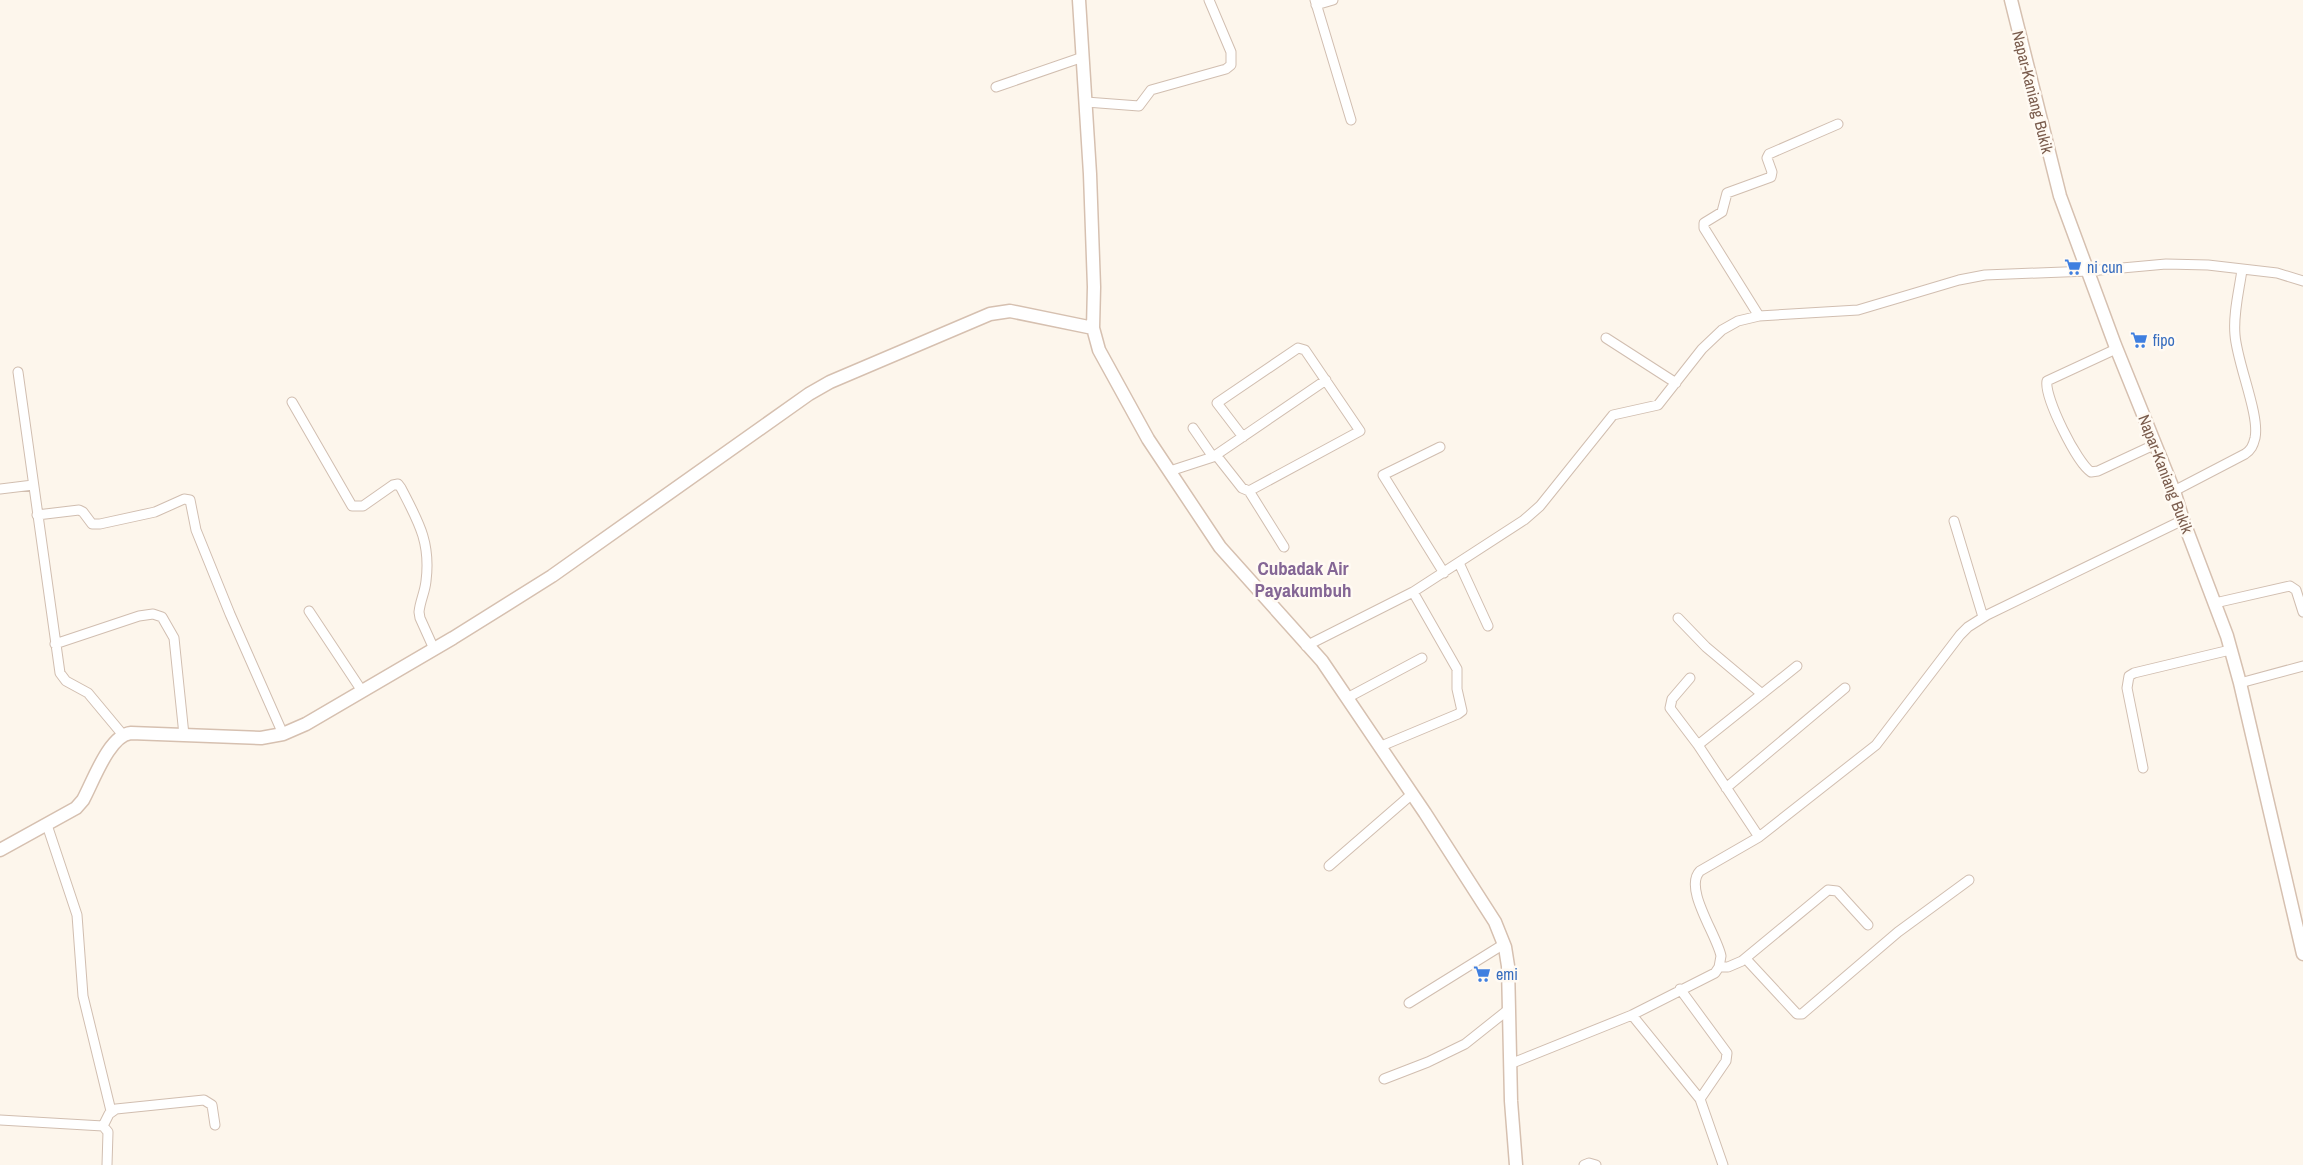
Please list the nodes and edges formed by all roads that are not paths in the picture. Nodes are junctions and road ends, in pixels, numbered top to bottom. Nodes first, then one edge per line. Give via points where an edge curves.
1 (1079, 0) edge
2 (1209, 0) edge
3 (1333, 0) edge
4 (2011, 0) edge
5 (1316, 2) edge
6 (1083, 57) junction
7 (996, 87) dead end
8 (1086, 102) junction
9 (1351, 120) dead end
10 (1838, 124) dead end
11 (2242, 270) junction
12 (2089, 271) junction
13 (2303, 282) edge
14 (1759, 316) junction
15 (1093, 328) junction
16 (1606, 338) dead end
17 (2116, 348) junction
18 (18, 372) dead end
19 (1326, 380) junction
20 (1676, 383) junction
21 (292, 402) dead end
22 (1193, 428) dead end
23 (1243, 436) junction
24 (2156, 444) junction
25 (1440, 447) dead end
26 (1214, 456) junction
27 (1170, 471) junction
28 (33, 484) junction
29 (0, 488) edge
30 (1249, 491) junction
31 (2174, 491) junction
32 (37, 515) junction
33 (2183, 520) junction
34 (1954, 521) dead end
35 (1284, 547) dead end
36 (1459, 563) junction
37 (1444, 573) junction
38 (1413, 592) junction
39 (2215, 603) junction
40 (309, 611) dead end
41 (2303, 612) edge
42 (1983, 617) junction
43 (1678, 618) dead end
44 (1488, 626) dead end
45 (55, 644) junction
46 (1306, 646) junction
47 (434, 649) junction
48 (2230, 650) junction
49 (1422, 658) dead end
50 (1797, 666) dead end
51 (2303, 666) edge
52 (1690, 678) dead end
53 (2240, 683) junction
54 (1845, 688) dead end
55 (362, 691) junction
56 (1762, 694) junction
57 (1347, 698) junction
58 (283, 734) junction
59 (184, 735) junction
60 (118, 739) junction
61 (1698, 745) junction
62 (1379, 748) junction
63 (2142, 768) dead end
64 (1726, 788) junction
65 (1412, 794) junction
66 (47, 825) junction
67 (1759, 837) junction
68 (0, 850) edge
69 (1329, 866) dead end
70 (1969, 880) dead end
71 (1868, 925) dead end
72 (2299, 926) edge
73 (1504, 944) junction
74 (2303, 954) edge
75 (1746, 959) junction
76 (1719, 967) junction
77 (1680, 989) junction
78 (1410, 1003) dead end
79 (1509, 1009) junction
80 (1632, 1015) junction
81 (1510, 1064) junction
82 (1384, 1079) dead end
83 (1700, 1099) junction
84 (111, 1111) junction
85 (0, 1120) edge
86 (215, 1125) dead end
87 (103, 1126) junction
88 (107, 1165) edge
89 (1516, 1165) edge
90 (1584, 1165) edge
91 (1596, 1165) edge
92 (1723, 1165) edge

1 - 6 street
2 - 8 street via 1232,52 1231,66 1151,90 1138,106
3 - 5 street
4 - 12 street, Napar-Kaniang Bukik via 2060,196
5 - 9 street
6 - 7 street
6 - 8 street
8 - 15 street
10 - 14 street via 1769,154 1771,177 1727,193 1722,212 1704,223 1704,228
11 - 12 street via 2166,264
11 - 13 street via 2277,273
11 - 31 street via 2235,333 2256,437 2245,454
12 - 14 street via 1978,276 1858,310
12 - 17 street, Napar-Kaniang Bukik
14 - 20 street via 1738,321 1722,330 1702,349
15 - 27 street via 1099,350 1117,386
15 - 47 street via 1010,311 990,314 817,389 552,576
16 - 20 street
17 - 24 street, Napar-Kaniang Bukik
17 - 24 street via 2047,381 2047,391 2058,422 2091,472
18 - 28 street
19 - 23 street
19 - 23 street via 1305,350 1298,348 1286,355 1217,403
19 - 30 street via 1360,431
20 - 36 street via 1658,405 1613,415 1532,514
21 - 47 street via 352,506 363,506 393,485 398,484 401,488 424,535 427,572 419,606 420,618
22 - 26 street
23 - 26 street
24 - 31 street, Napar-Kaniang Bukik
25 - 37 street via 1383,475
26 - 27 street
26 - 30 street via 1242,488
27 - 46 street via 1220,547
28 - 29 street
28 - 32 street
30 - 35 street
31 - 33 street, Napar-Kaniang Bukik
32 - 45 street
32 - 58 street via 79,510 92,524 100,524 155,512 181,500 190,500 196,530
33 - 39 street, Napar-Kaniang Bukik
33 - 42 street
34 - 42 street
36 - 37 street
36 - 44 street
37 - 38 street
38 - 46 street
38 - 62 street via 1457,669 1462,711
39 - 41 street via 2290,586 2296,590
39 - 48 street, Napar-Kaniang Bukik
40 - 55 street
42 - 67 street via 1956,640 1876,745
43 - 56 street via 1706,647
45 - 59 street via 147,614 162,617 174,638
45 - 60 street via 63,679 88,693
46 - 57 street via 1322,661
47 - 55 street
48 - 53 street, Napar-Kaniang Bukik
48 - 63 street via 2129,676 2127,688
49 - 57 street
50 - 56 street
51 - 53 street
52 - 61 street via 1670,706
53 - 72 street, Napar-Kaniang Bukik
54 - 64 street
55 - 58 street
56 - 61 street
57 - 62 street
58 - 59 street via 261,738
59 - 60 street
60 - 66 street via 83,800 71,812
61 - 64 street
62 - 65 street
64 - 67 street
65 - 69 street
65 - 73 street via 1495,922
66 - 68 street
66 - 84 street via 77,915 82,996
67 - 76 street via 1700,871 1694,880 1695,892 1720,952
70 - 75 street via 1898,932 1802,1014 1797,1014
71 - 75 street via 1837,891 1828,890
72 - 74 street, Napar-Kaniang Bukik
73 - 78 street
73 - 79 street
75 - 76 street via 1734,966
76 - 77 street via 1708,977
77 - 80 street
77 - 83 street via 1728,1056
79 - 81 street
79 - 82 street via 1465,1044
80 - 81 street
80 - 83 street
81 - 89 street
83 - 92 street
84 - 86 street via 204,1100 212,1105
84 - 87 street
85 - 87 street
87 - 88 street via 108,1132
90 - 91 street

